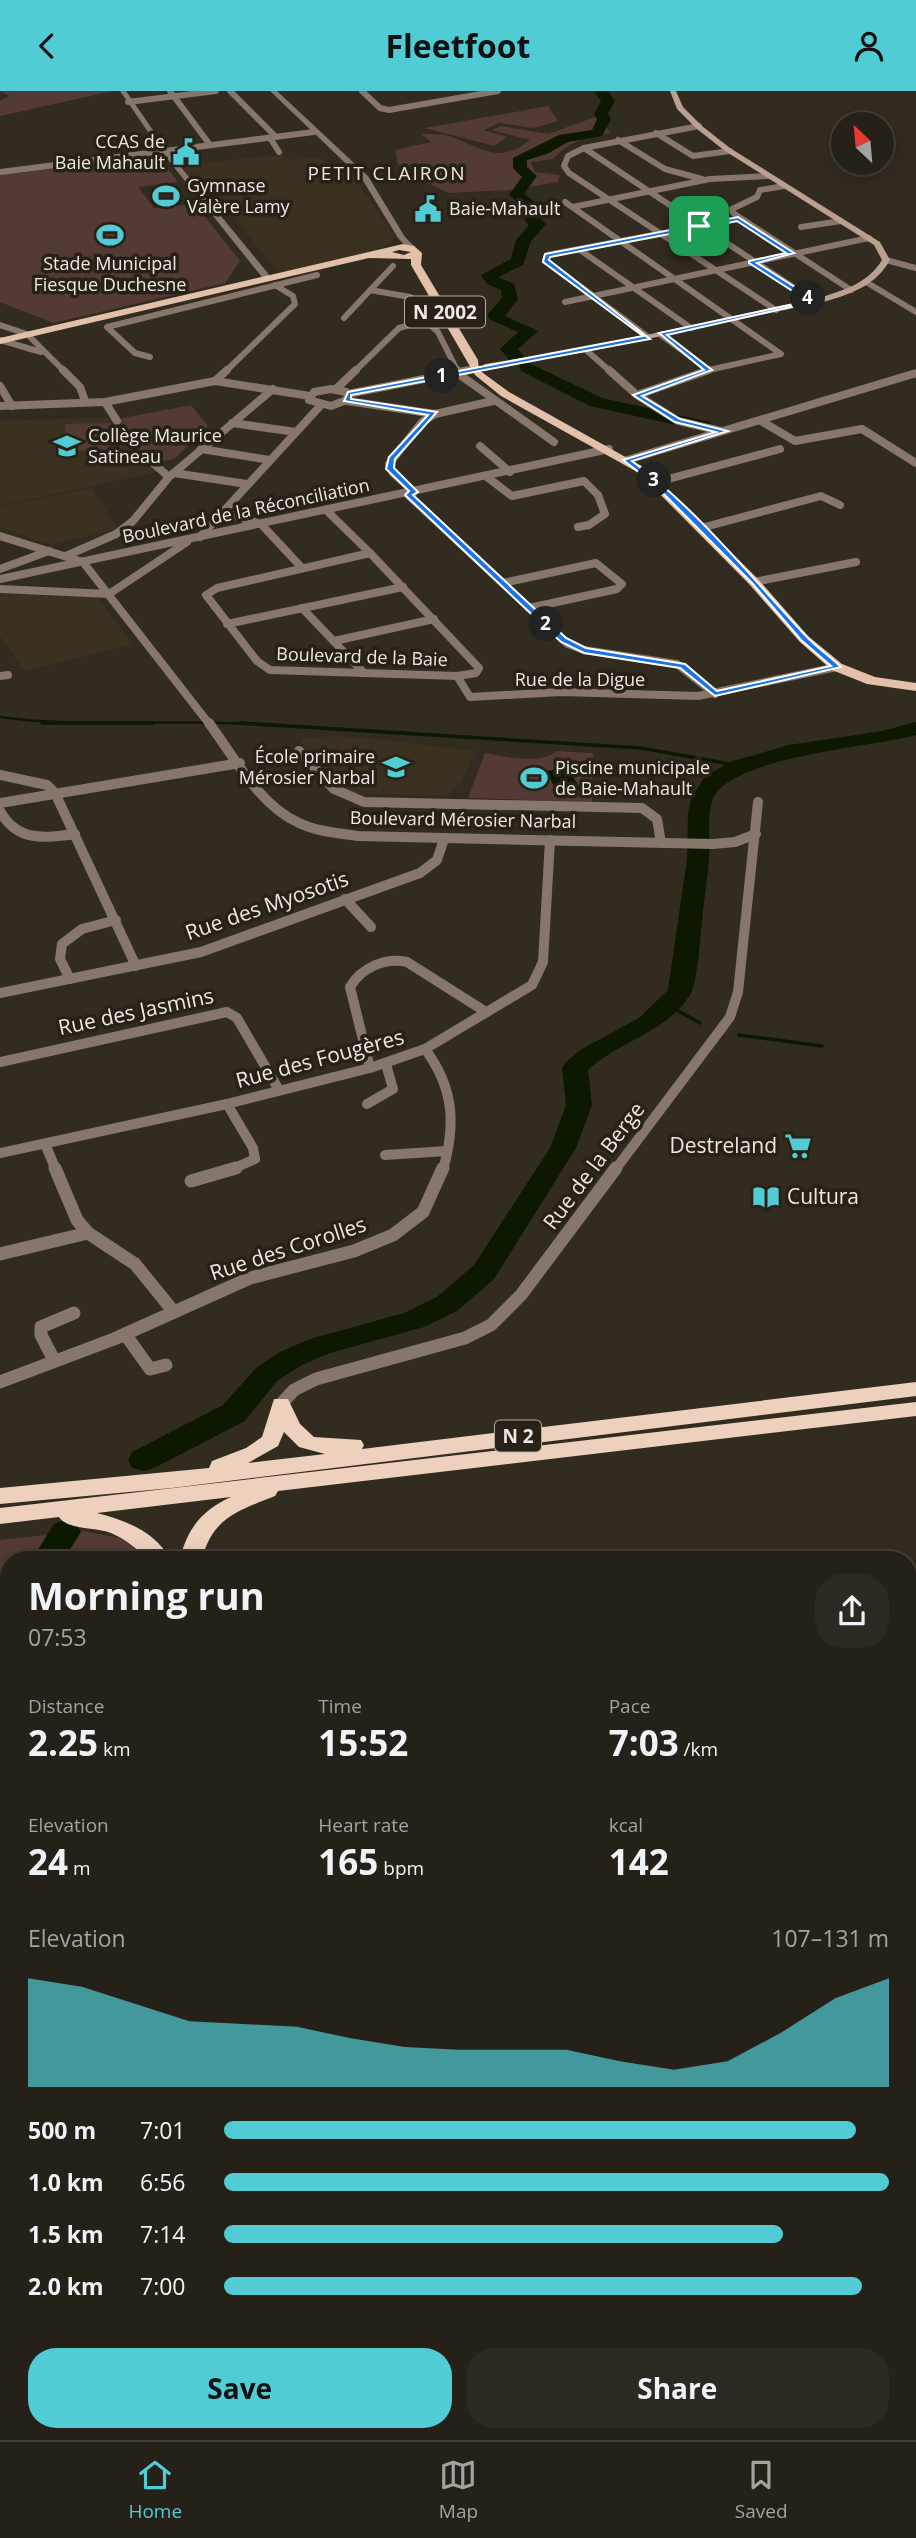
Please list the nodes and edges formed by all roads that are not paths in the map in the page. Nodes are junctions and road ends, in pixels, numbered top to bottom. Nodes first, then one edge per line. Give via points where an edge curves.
1 (123, 91) edge
2 (216, 91) edge
3 (230, 91) edge
4 (273, 91) edge
5 (362, 91) edge
6 (498, 91) edge
7 (673, 91) edge
8 (172, 94) edge
9 (128, 102) junction
10 (699, 126) junction
11 (314, 132) junction
12 (656, 133) junction
13 (273, 137) junction
14 (618, 140) junction
15 (210, 145) junction
16 (584, 148) junction
17 (163, 150) junction
18 (730, 151) junction
19 (279, 152) dead end
20 (0, 172) edge
21 (767, 176) junction
22 (706, 179) junction
23 (784, 186) junction
24 (652, 193) junction
25 (610, 200) junction
26 (565, 202) dead end
27 (573, 207) junction
28 (738, 219) junction
29 (841, 221) junction
30 (699, 226) junction
31 (801, 227) dead end
32 (659, 234) junction
33 (402, 238) junction
34 (869, 238) junction
35 (620, 242) junction
36 (580, 250) junction
37 (791, 253) junction
38 (393, 256) junction
39 (415, 257) junction
40 (886, 260) junction
41 (751, 262) junction
42 (916, 268) edge
43 (713, 270) junction
44 (317, 275) dead end
45 (673, 278) junction
46 (271, 282) junction
47 (866, 282) junction
48 (633, 287) junction
49 (370, 290) junction
50 (851, 290) junction
51 (222, 294) junction
52 (592, 296) junction
53 (814, 301) junction
54 (565, 302) dead end
55 (444, 310) junction
56 (776, 310) junction
57 (432, 312) junction
58 (916, 312) edge
59 (344, 318) dead end
60 (733, 319) junction
61 (426, 321) junction
62 (0, 325) edge
63 (691, 328) junction
64 (27, 334) junction
65 (661, 335) junction
66 (648, 337) junction
67 (0, 341) edge
68 (586, 350) junction
69 (44, 354) junction
70 (150, 357) dead end
71 (480, 369) junction
72 (709, 370) junction
73 (916, 373) edge
74 (459, 374) junction
75 (905, 377) junction
76 (215, 381) junction
77 (916, 383) edge
78 (0, 386) edge
79 (273, 389) junction
80 (336, 389) junction
81 (637, 395) junction
82 (310, 396) junction
83 (348, 397) junction
84 (85, 401) junction
85 (493, 401) junction
86 (105, 402) junction
87 (321, 405) junction
88 (0, 406) edge
89 (12, 406) junction
90 (435, 414) junction
91 (117, 421) dead end
92 (761, 421) junction
93 (232, 422) junction
94 (724, 431) junction
95 (296, 432) junction
96 (554, 442) dead end
97 (480, 446) dead end
98 (201, 449) junction
99 (609, 449) junction
100 (779, 449) dead end
101 (581, 458) junction
102 (624, 458) junction
103 (270, 460) junction
104 (916, 463) edge
105 (154, 464) dead end
106 (510, 472) junction
107 (171, 475) junction
108 (487, 477) junction
109 (657, 482) junction
110 (247, 484) junction
111 (411, 493) junction
112 (840, 505) dead end
113 (326, 510) junction
114 (222, 512) junction
115 (261, 524) junction
116 (578, 527) dead end
117 (701, 528) junction
118 (0, 536) edge
119 (200, 537) junction
120 (186, 540) junction
121 (49, 551) junction
122 (371, 554) junction
123 (66, 556) junction
124 (83, 562) junction
125 (856, 562) dead end
126 (302, 568) junction
127 (0, 569) edge
128 (0, 579) edge
129 (754, 582) junction
130 (503, 583) junction
131 (403, 587) junction
132 (0, 589) edge
133 (109, 594) junction
134 (302, 608) junction
135 (529, 608) junction
136 (434, 619) junction
137 (227, 624) junction
138 (334, 641) junction
139 (837, 667) junction
140 (364, 673) junction
141 (457, 676) junction
142 (911, 687) edge
143 (715, 694) junction
144 (299, 751) dead end
145 (240, 763) junction
146 (0, 775) edge
147 (55, 793) junction
148 (758, 802) dead end
149 (0, 803) edge
150 (0, 811) edge
151 (75, 834) junction
152 (757, 834) junction
153 (444, 839) junction
154 (551, 840) junction
155 (661, 843) junction
156 (345, 899) junction
157 (116, 920) junction
158 (371, 927) dead end
159 (136, 965) junction
160 (70, 979) junction
161 (0, 993) edge
162 (486, 1012) junction
163 (425, 1049) junction
164 (0, 1062) edge
165 (386, 1064) junction
166 (370, 1068) junction
167 (279, 1090) junction
168 (227, 1104) junction
169 (367, 1104) dead end
170 (46, 1144) junction
171 (447, 1151) junction
172 (0, 1153) edge
173 (385, 1155) dead end
174 (191, 1181) dead end
175 (88, 1233) junction
176 (0, 1254) edge
177 (174, 1312) junction
178 (74, 1313) dead end
179 (125, 1334) junction
180 (54, 1360) junction
181 (166, 1365) dead end
182 (0, 1382) edge
183 (916, 1389) edge
184 (281, 1404) junction
185 (916, 1409) edge
186 (916, 1420) edge
187 (815, 1421) junction
188 (618, 1424) junction
189 (293, 1480) junction
190 (71, 1490) junction
191 (0, 1496) edge
192 (40, 1513) junction
193 (0, 1516) edge
194 (152, 1551) edge
195 (193, 1551) edge

1 - 9 street
2 - 8 street
3 - 13 street
4 - 11 street
5 - 6 street via 387,110
7 - 10 main road via 679,108
8 - 9 street
8 - 15 street
9 - 17 street
10 - 12 street
10 - 18 main road
11 - 13 street
11 - 33 street via 365,179
12 - 14 street
12 - 18 street via 693,156
13 - 15 street
13 - 19 street
14 - 16 street
14 - 22 street via 663,168
15 - 17 street
16 - 24 street
16 - 25 street via 568,156 564,166
17 - 20 street
17 - 46 street
18 - 21 main road
21 - 22 street
21 - 23 main road
22 - 24 street
23 - 28 street via 760,190 757,197 734,208
23 - 29 main road
24 - 25 street
24 - 30 street
25 - 27 street
25 - 32 street
26 - 27 street
27 - 35 street
28 - 30 street
28 - 37 street
29 - 31 street
29 - 34 main road
30 - 32 street
30 - 41 street
32 - 35 street
32 - 43 street
33 - 38 street
33 - 39 street
34 - 37 street
34 - 40 main road
35 - 36 street
35 - 45 street
36 - 48 street
36 - 52 street via 547,255 545,260
37 - 41 street
37 - 50 street
38 - 39 main road, N 2002
38 - 39 main road
38 - 46 main road, N 2002 via 370,257
38 - 49 street
39 - 55 main road, N 2002
40 - 42 street
40 - 47 main road
41 - 43 street
41 - 53 street
43 - 45 street
43 - 56 street
44 - 46 street
45 - 48 street
45 - 60 street
46 - 51 main road, N 2002
46 - 76 street via 293,296 295,304
47 - 50 main road
47 - 58 street
48 - 52 street
48 - 63 street
49 - 57 street via 410,297
49 - 59 street
50 - 53 main road
51 - 64 main road, N 2002
51 - 70 street via 107,327 135,353
52 - 54 street
52 - 66 street
53 - 56 main road
55 - 57 street
55 - 71 main road, N 2002
56 - 60 main road
57 - 61 street
60 - 63 main road
60 - 72 street via 781,354
61 - 74 street via 438,332
61 - 80 street via 399,328
62 - 64 street
63 - 65 main road
64 - 67 main road, N 2002
64 - 69 street
65 - 66 main road
65 - 72 street
66 - 68 main road
67 - 69 street
68 - 71 main road
68 - 81 street
69 - 84 street via 80,387
71 - 74 street
71 - 99 main road, N 2002 via 510,395
72 - 81 street
73 - 75 street, Boulevard de la Réconciliation
74 - 83 street
74 - 85 street
75 - 77 street
75 - 92 street, Boulevard de la Réconciliation
76 - 79 street
76 - 86 street
78 - 89 street
79 - 82 street
79 - 93 street
80 - 82 street
80 - 83 street
81 - 94 street via 678,421
82 - 87 street
83 - 87 street
83 - 90 street
84 - 86 street
84 - 89 street
85 - 90 street
85 - 96 street
86 - 91 street
87 - 95 street
88 - 89 street
90 - 111 street via 422,422 389,464
92 - 94 street, Boulevard de la Réconciliation
92 - 104 street via 795,441 862,429
93 - 95 street
93 - 98 street
94 - 102 street, Boulevard de la Réconciliation
95 - 103 street
97 - 106 street
98 - 103 street
98 - 107 street
99 - 101 street, Boulevard de la Réconciliation
99 - 102 main road, N 2002
100 - 109 street
101 - 102 street, Boulevard de la Réconciliation
101 - 106 street, Boulevard de la Réconciliation
102 - 109 main road, N 2002
103 - 110 street
105 - 107 street
106 - 108 street, Boulevard de la Réconciliation
107 - 110 street
107 - 123 street via 123,529
108 - 111 street, Boulevard de la Réconciliation
108 - 116 street via 512,496 588,483 605,514
109 - 117 main road, N 2002
110 - 114 street
111 - 113 street, Boulevard de la Réconciliation
111 - 130 street
112 - 117 street via 821,496
113 - 115 street, Boulevard de la Réconciliation
113 - 122 street, Boulevard de la Baie
114 - 115 street
114 - 119 street
115 - 119 street, Boulevard de la Réconciliation
115 - 126 street
117 - 129 main road, N 2002
118 - 121 street
119 - 120 street, Boulevard de la Réconciliation
120 - 124 street, Boulevard de la Réconciliation
120 - 133 street
121 - 123 street
121 - 127 street
122 - 126 street, Boulevard de la Baie
122 - 131 street, Boulevard de la Baie
123 - 124 street
124 - 128 street, Boulevard de la Réconciliation
124 - 133 street, Boulevard Mérosier Narbal
125 - 129 street
126 - 137 street, Boulevard de la Baie via 208,591
129 - 139 main road, N 2002 via 804,639
130 - 135 street
130 - 135 street via 596,563 622,584 617,589
131 - 134 street
131 - 136 street, Boulevard de la Baie
132 - 133 street
133 - 145 street, Boulevard Mérosier Narbal
134 - 137 street
134 - 138 street
135 - 143 street via 573,646 677,664
136 - 138 street
136 - 141 street, Boulevard de la Baie via 479,668 476,673
137 - 140 street, Boulevard de la Baie via 270,670
138 - 140 street
139 - 142 main road, N 2002 via 872,681
139 - 143 street, Rue de la Digue
140 - 141 street, Boulevard de la Baie
141 - 143 street, Rue de la Digue via 470,697 561,692
144 - 155 street via 343,797 364,802 642,808 657,819
145 - 147 street
145 - 153 street, Boulevard Mérosier Narbal via 263,797 298,823 342,835
146 - 147 street via 47,785
147 - 149 street
147 - 151 street
148 - 152 street, Rue de la Berge
150 - 151 street via 13,832 41,838
151 - 157 street
152 - 155 street, Boulevard Mérosier Narbal via 735,842
152 - 184 street, Rue de la Berge via 738,992 730,1017 522,1295 496,1322 477,1333 326,1375 290,1392
153 - 154 street, Boulevard Mérosier Narbal
153 - 156 street, Rue des Myosotis via 437,860 427,869
154 - 155 street, Boulevard Mérosier Narbal
154 - 162 street, Rue des Fougères via 543,962 532,985
156 - 158 street
156 - 159 street, Rue des Myosotis via 201,952
157 - 159 street
157 - 160 street via 82,928 62,946 60,957
159 - 160 street, Rue des Myosotis
160 - 161 street, Rue des Myosotis
162 - 163 street, Rue des Fougères
162 - 166 street via 407,962 396,959 377,965 350,987
163 - 165 street, Rue des Fougères
163 - 171 street, Rue des Corolles via 446,1083 450,1110
164 - 167 street, Rue des Jasmins via 227,1012 237,1018
165 - 166 street, Rue des Fougères
165 - 169 street via 393,1089
166 - 167 street, Rue des Fougères
167 - 168 street, Rue des Fougères
168 - 170 street, Rue des Fougères
168 - 174 street via 256,1160
170 - 172 street, Rue des Fougères
170 - 175 street via 68,1203
171 - 173 street
171 - 177 street, Rue des Corolles via 438,1187 426,1210 396,1233 349,1252 249,1279
175 - 176 street
175 - 177 street via 135,1264
177 - 179 street, Rue des Corolles
178 - 180 street via 41,1327
179 - 180 street, Rue des Corolles
179 - 181 street via 150,1369
180 - 182 street, Rue des Corolles
183 - 188 highway, N 2
184 - 188 highway via 294,1436 311,1445 332,1447
184 - 190 highway via 275,1435 253,1453 220,1466
185 - 187 highway, N 2
186 - 187 highway
187 - 189 highway, N 2
188 - 190 highway, N 2
189 - 192 highway, N 2
189 - 195 highway via 214,1515 195,1539
190 - 191 highway, N 2
192 - 193 highway, N 2
192 - 194 highway via 89,1518 119,1527 141,1537

